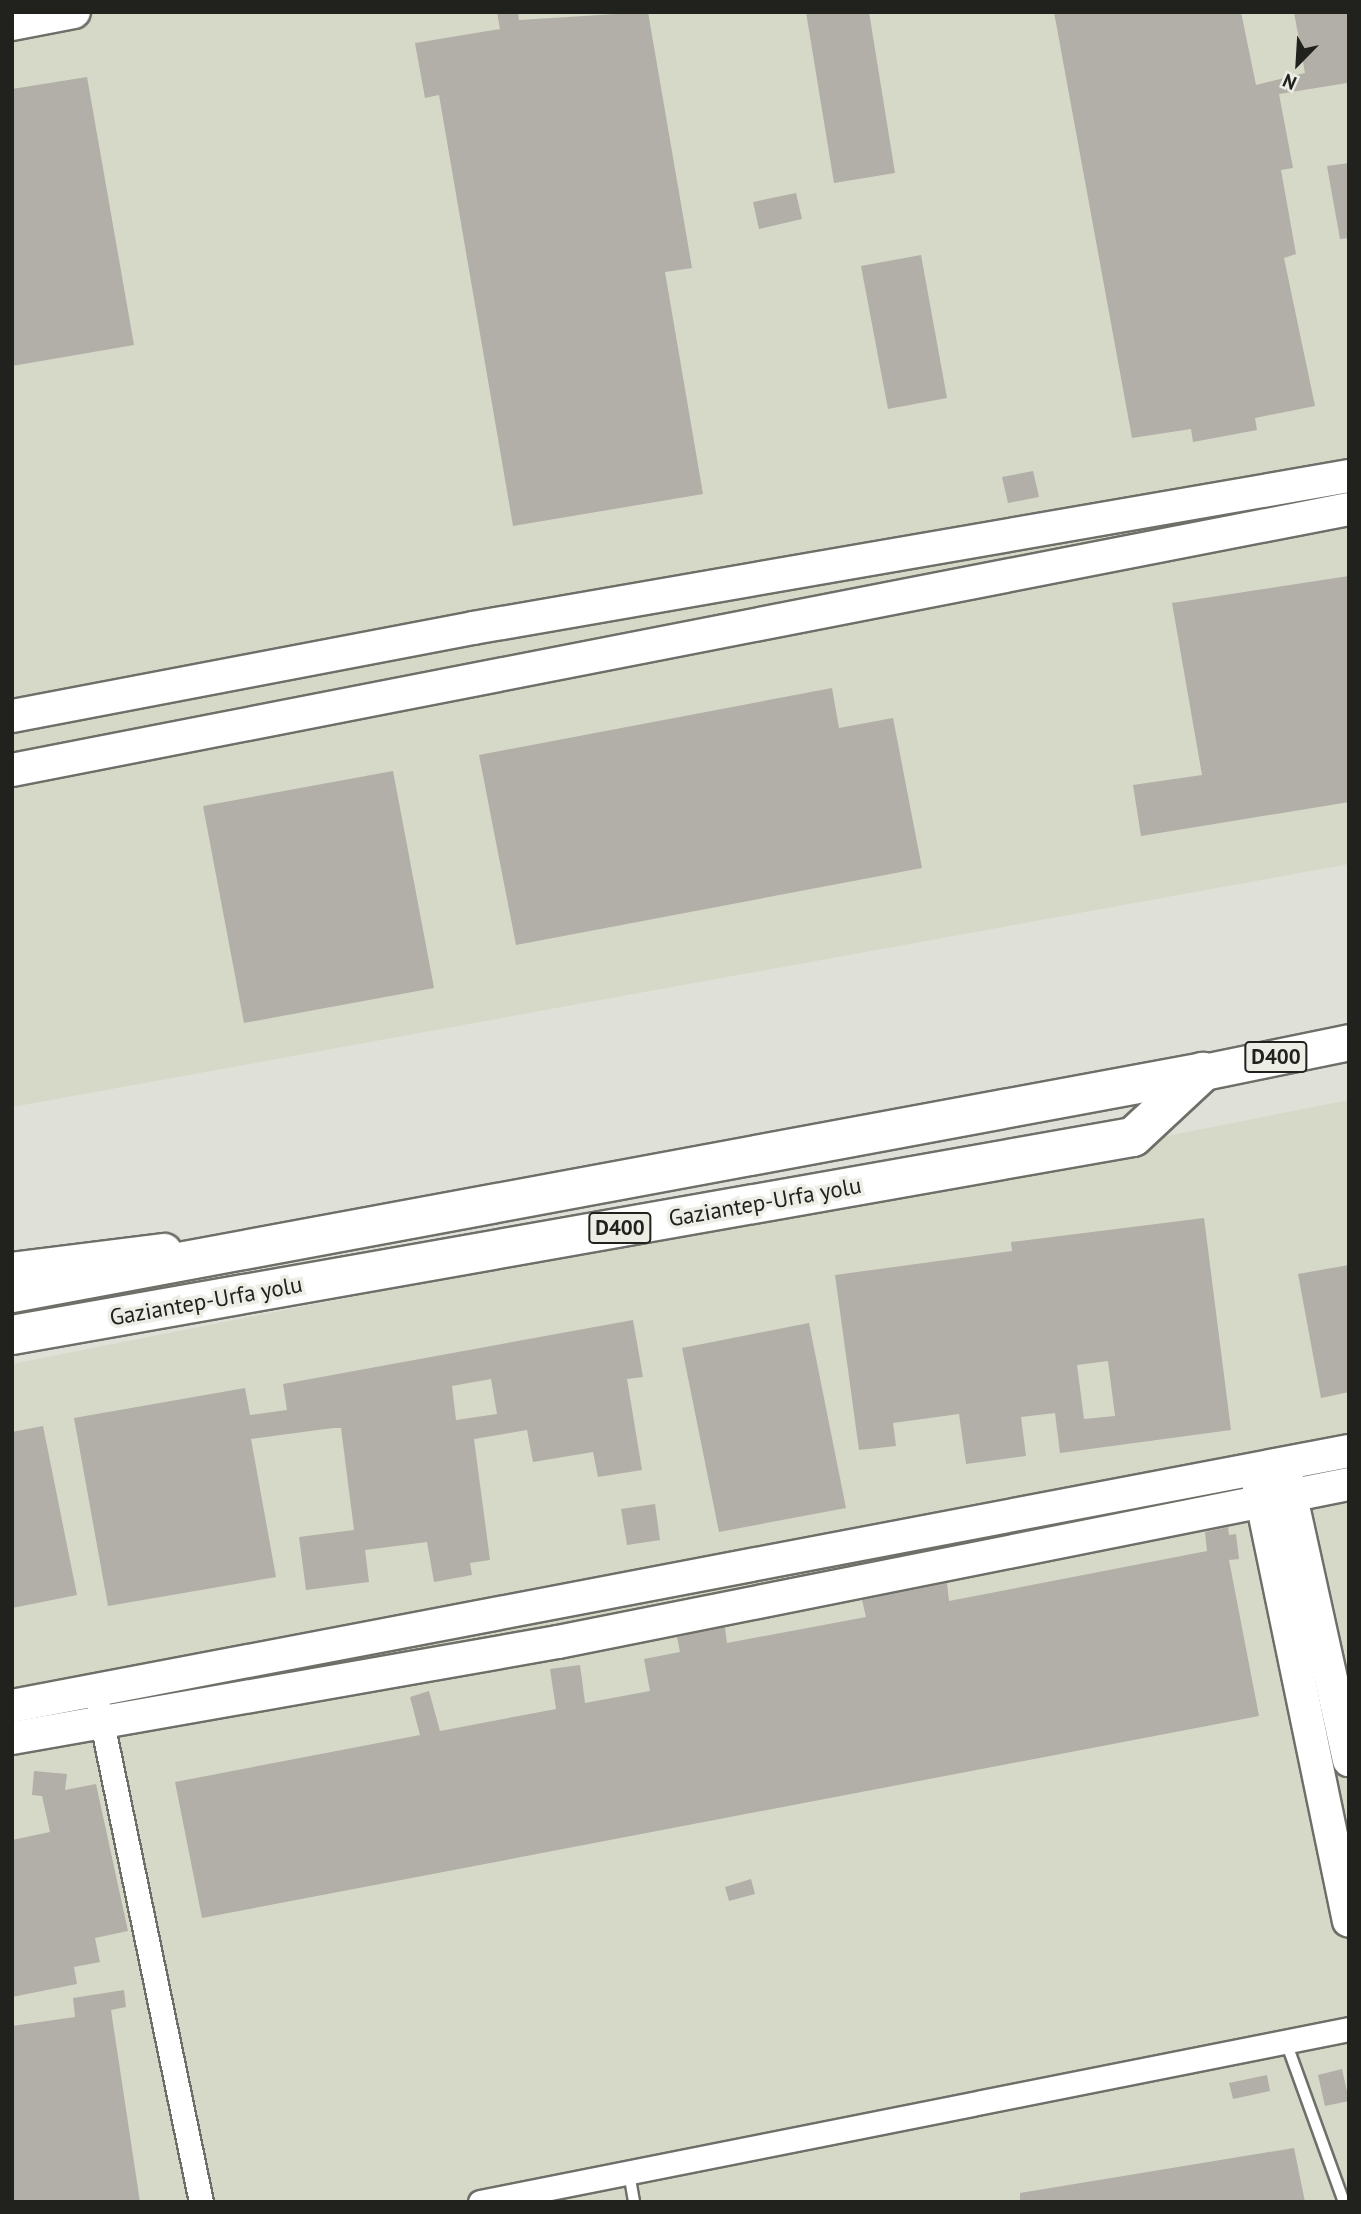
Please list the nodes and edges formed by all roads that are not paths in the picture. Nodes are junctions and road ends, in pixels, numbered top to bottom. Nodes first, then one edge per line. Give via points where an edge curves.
1 (74, 12) edge
2 (12, 24) edge
3 (1349, 476) edge
4 (1349, 509) edge
5 (12, 716) edge
6 (12, 770) edge
7 (1349, 1042) edge
8 (1203, 1072) junction
9 (313, 1237) junction
10 (12, 1269) edge
11 (12, 1293) edge
12 (63, 1326) junction
13 (12, 1335) edge
14 (12, 1342) edge
15 (1349, 1451) edge
16 (1269, 1467) junction
17 (1349, 1484) edge
18 (1278, 1498) junction
19 (96, 1691) junction
20 (12, 1706) edge
21 (102, 1721) junction
22 (12, 1738) edge
23 (1349, 1760) edge
24 (1349, 1921) edge
25 (1349, 2029) edge
26 (1286, 2042) junction
27 (629, 2174) junction
28 (201, 2202) edge
29 (480, 2202) edge
30 (634, 2202) edge
31 (1344, 2202) edge

1 - 2 street
3 - 5 street via 473,628
4 - 6 street
7 - 8 main road, Gaziantep-Urfa yolu / D400
8 - 9 highway, Gaziantep-Urfa yolu / D400
8 - 12 highway, Gaziantep-Urfa yolu / D400 via 1133,1137
9 - 10 street via 100,1255
9 - 11 highway, Gaziantep-Urfa yolu / D400
12 - 13 highway, Gaziantep-Urfa yolu / D400
12 - 14 street
15 - 16 street
16 - 18 street
16 - 19 street
17 - 18 street
18 - 21 street via 558,1642
18 - 23 street
18 - 24 street
19 - 20 street
19 - 21 street
21 - 22 street
21 - 28 street
25 - 26 street
26 - 27 street
26 - 31 lane
27 - 29 street
27 - 30 lane

